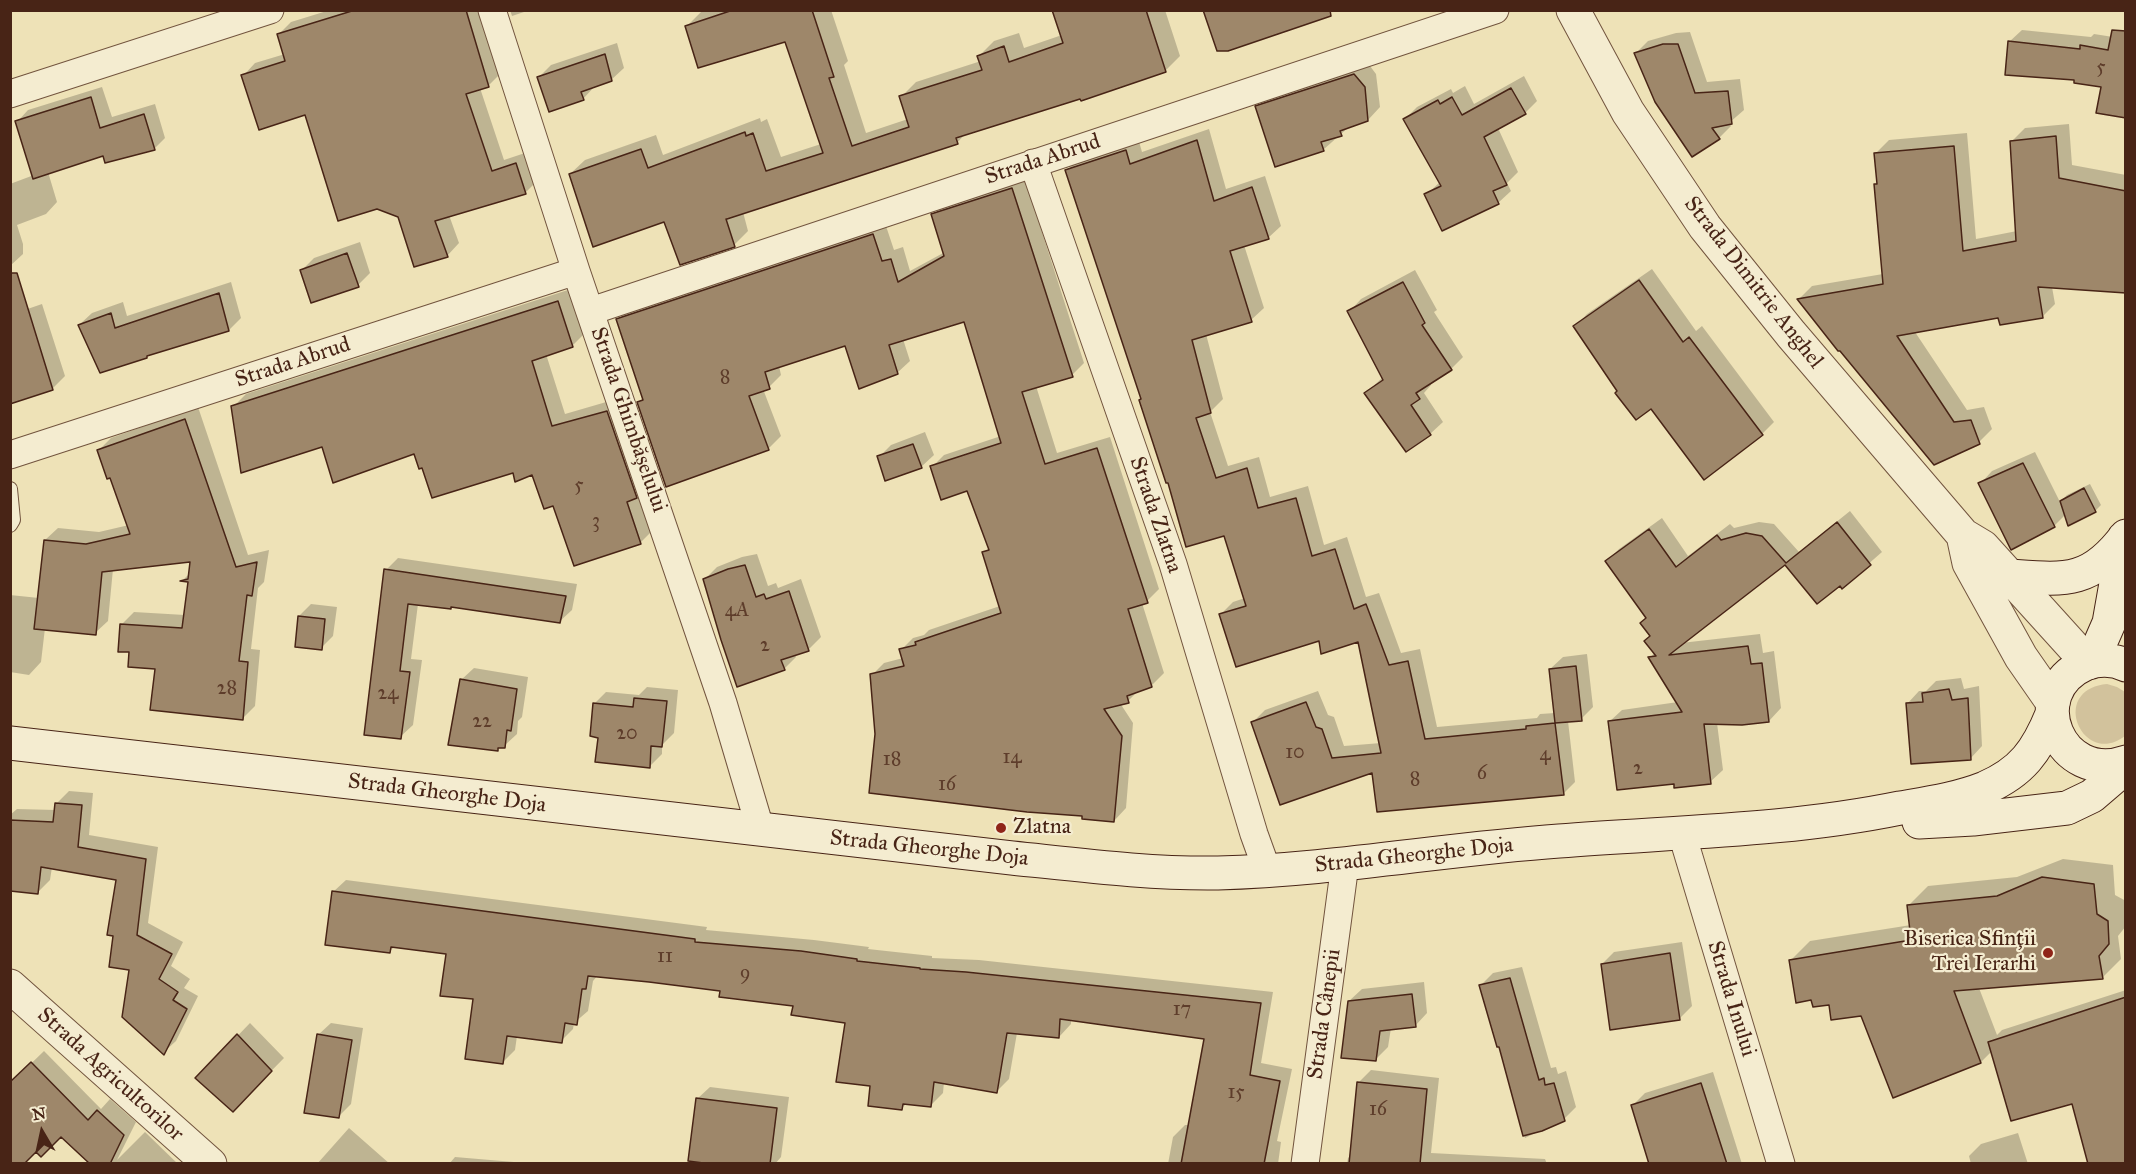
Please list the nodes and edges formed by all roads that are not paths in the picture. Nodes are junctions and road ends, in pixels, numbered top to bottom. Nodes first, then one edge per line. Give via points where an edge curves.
1 (270, 10) edge
2 (492, 10) edge
3 (1495, 10) edge
4 (1573, 10) edge
5 (10, 94) edge
6 (1033, 163) junction
7 (576, 271) junction
8 (591, 311) junction
9 (10, 455) edge
10 (10, 489) edge
11 (10, 525) edge
12 (1963, 535) junction
13 (2125, 537) edge
14 (2010, 576) junction
15 (2090, 662) junction
16 (2126, 665) edge
17 (2053, 709) junction
18 (10, 743) edge
19 (2126, 763) edge
20 (1851, 819) junction
21 (761, 831) junction
22 (1682, 834) junction
23 (1345, 864) junction
24 (1267, 870) junction
25 (10, 986) edge
26 (210, 1164) edge
27 (1305, 1164) edge
28 (1781, 1164) edge

1 - 5 street
2 - 7 street, Strada Ghimbășelului
3 - 6 street, Strada Abrud
4 - 12 main road, Strada Dimitrie Anghel via 1628,112 1705,227
6 - 8 street, Strada Abrud
6 - 24 street, Strada Zlatna via 1173,564
7 - 8 street, Strada Ghimbășelului
7 - 9 street, Strada Abrud
8 - 21 street, Strada Ghimbășelului via 723,703
10 - 11 lane
12 - 14 main road, Strada Dimitrie Anghel via 1983,547
12 - 17 main road, Strada Dimitrie Anghel via 1969,563
13 - 14 main road via 2109,557 2088,573 2058,580
13 - 15 main road via 2109,623
14 - 15 main road, Strada Dimitrie Anghel
15 - 16 main road via 2106,660
15 - 17 main road, Strada Gheorghe Doja via 2064,680 2056,692
17 - 19 main road, Strada Dimitrie Anghel via 2060,740 2077,758 2103,767
17 - 20 main road, Strada Gheorghe Doja via 2032,754 2004,778 1948,800
18 - 21 main road, Strada Gheorghe Doja
19 - 20 main road, Strada Gheorghe Doja via 2092,796 2067,808 1914,823
20 - 22 main road, Strada Gheorghe Doja
21 - 24 main road, Strada Gheorghe Doja via 1110,868 1169,872
22 - 23 main road, Strada Gheorghe Doja via 1557,841
22 - 28 street, Strada Inului
23 - 24 main road, Strada Gheorghe Doja
23 - 27 street, Strada Cânepii
25 - 26 main road, Strada Agricultorilor

